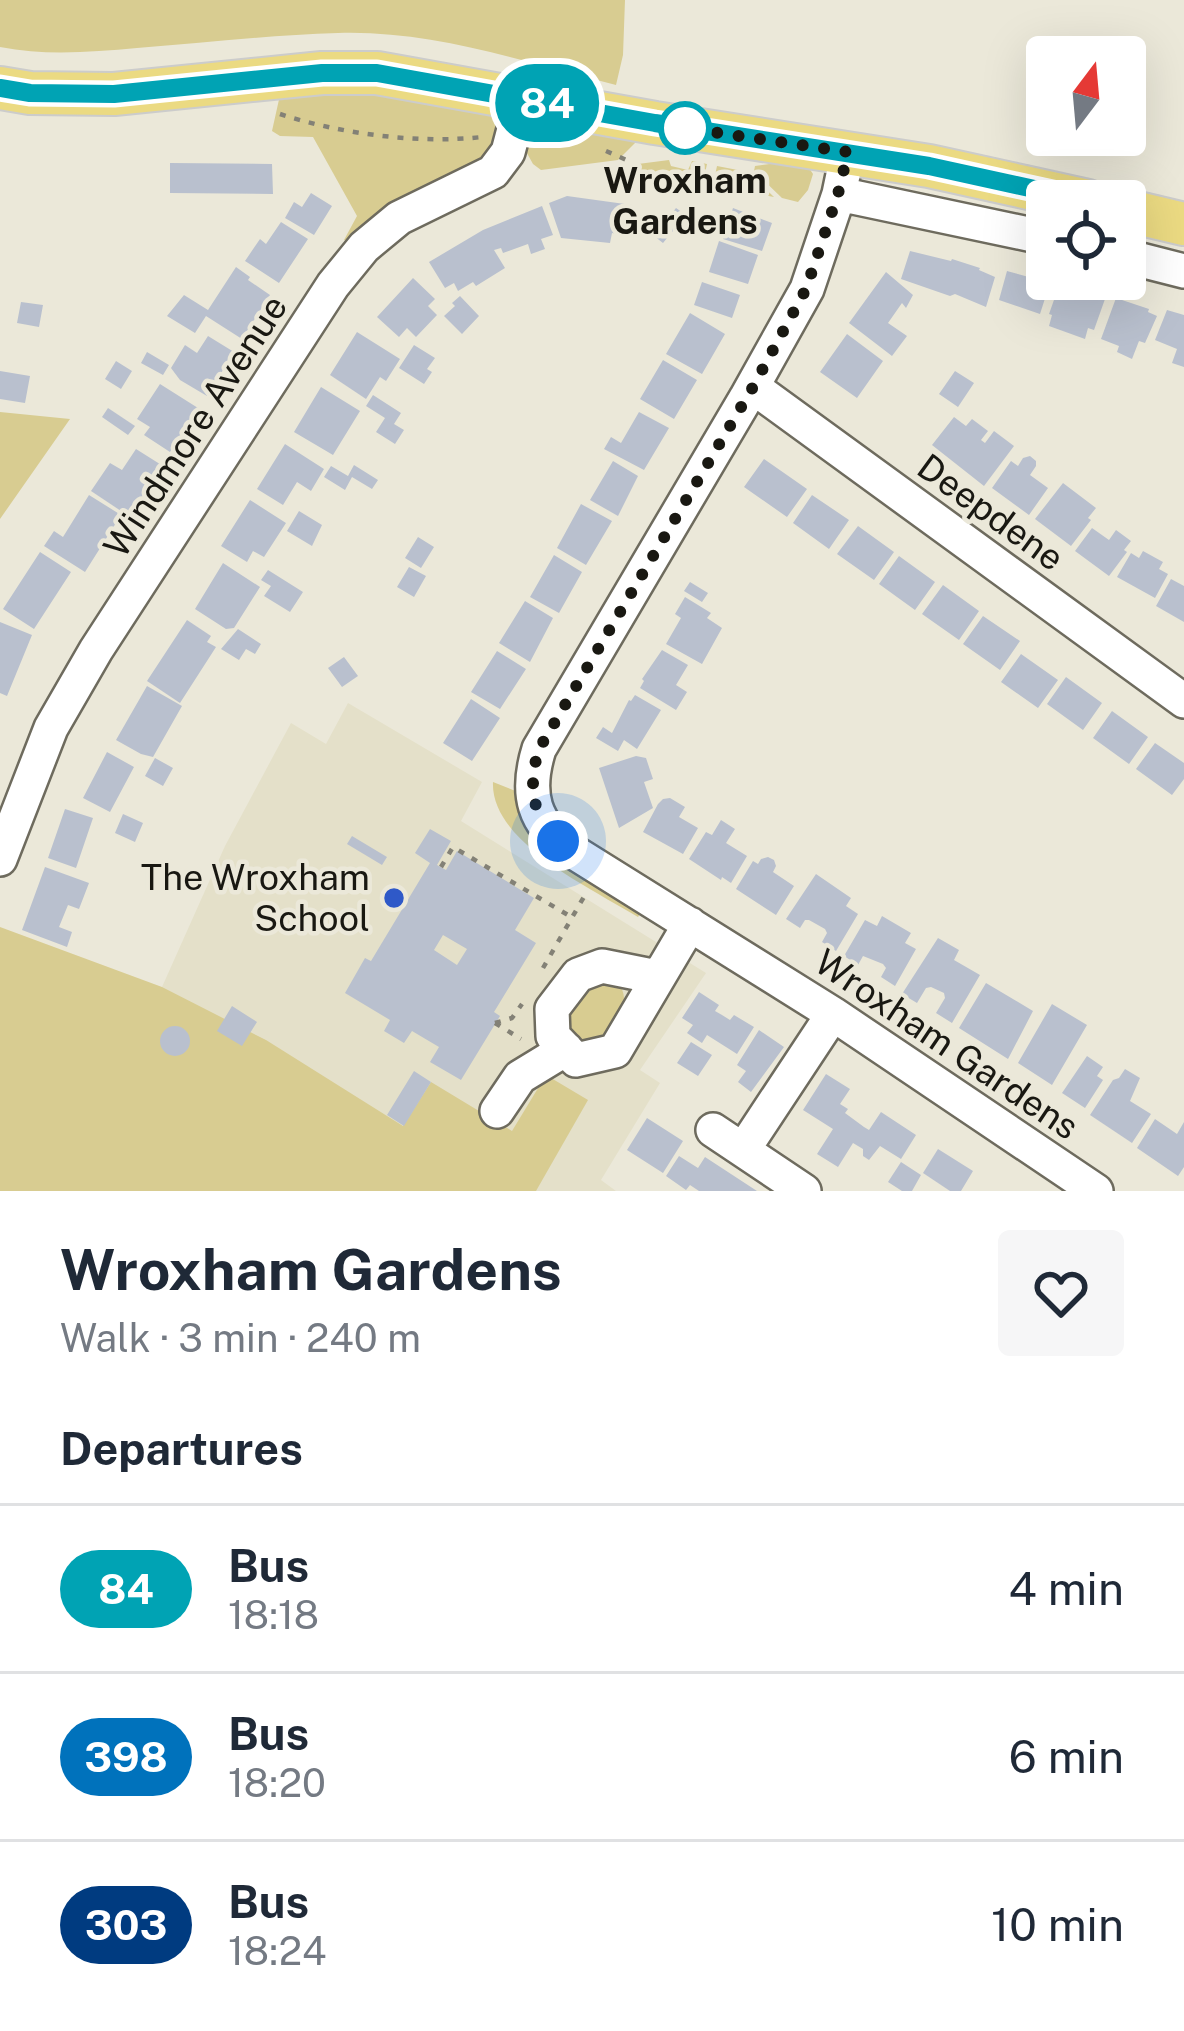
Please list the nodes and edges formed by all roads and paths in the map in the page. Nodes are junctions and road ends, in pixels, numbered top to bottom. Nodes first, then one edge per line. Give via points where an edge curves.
1 (0, 88) edge
2 (273, 111) dead end
3 (517, 116) junction
4 (597, 149) dead end
5 (848, 152) junction
6 (631, 161) dead end
7 (1026, 186) edge
8 (838, 194) junction
9 (1146, 214) edge
10 (1184, 224) edge
11 (1026, 234) edge
12 (1146, 261) edge
13 (1184, 271) edge
14 (753, 387) junction
15 (1184, 701) edge
16 (0, 859) edge
17 (441, 867) dead end
18 (588, 890) dead end
19 (574, 918) junction
20 (689, 924) junction
21 (657, 977) junction
22 (537, 978) dead end
23 (525, 998) dead end
24 (833, 1013) junction
25 (495, 1024) dead end
26 (566, 1049) junction
27 (497, 1111) dead end
28 (713, 1130) dead end
29 (743, 1150) junction
30 (804, 1191) edge
31 (1096, 1191) edge

1 - 3 main road via 114,94 377,73
2 - 3 path via 328,128 468,139
3 - 5 main road via 655,123
3 - 16 street, Windmore Avenue via 493,172 399,218 333,285 67,700
4 - 6 path
5 - 7 main road
5 - 8 street, Wroxham Gardens
8 - 11 street
8 - 14 street, Wroxham Gardens via 806,289
9 - 10 main road
12 - 13 street
14 - 15 street, Deepdene
14 - 20 street, Wroxham Gardens via 533,769 547,830
17 - 19 path via 453,847
18 - 19 path
19 - 22 path
20 - 21 street
20 - 24 street, Wroxham Gardens
21 - 26 street via 615,1051 577,1060
21 - 26 street via 602,966 578,975 552,1009 553,1036
23 - 25 path via 512,1018
24 - 29 street
24 - 31 street, Wroxham Gardens
26 - 27 street via 520,1076
28 - 29 street
29 - 30 street

